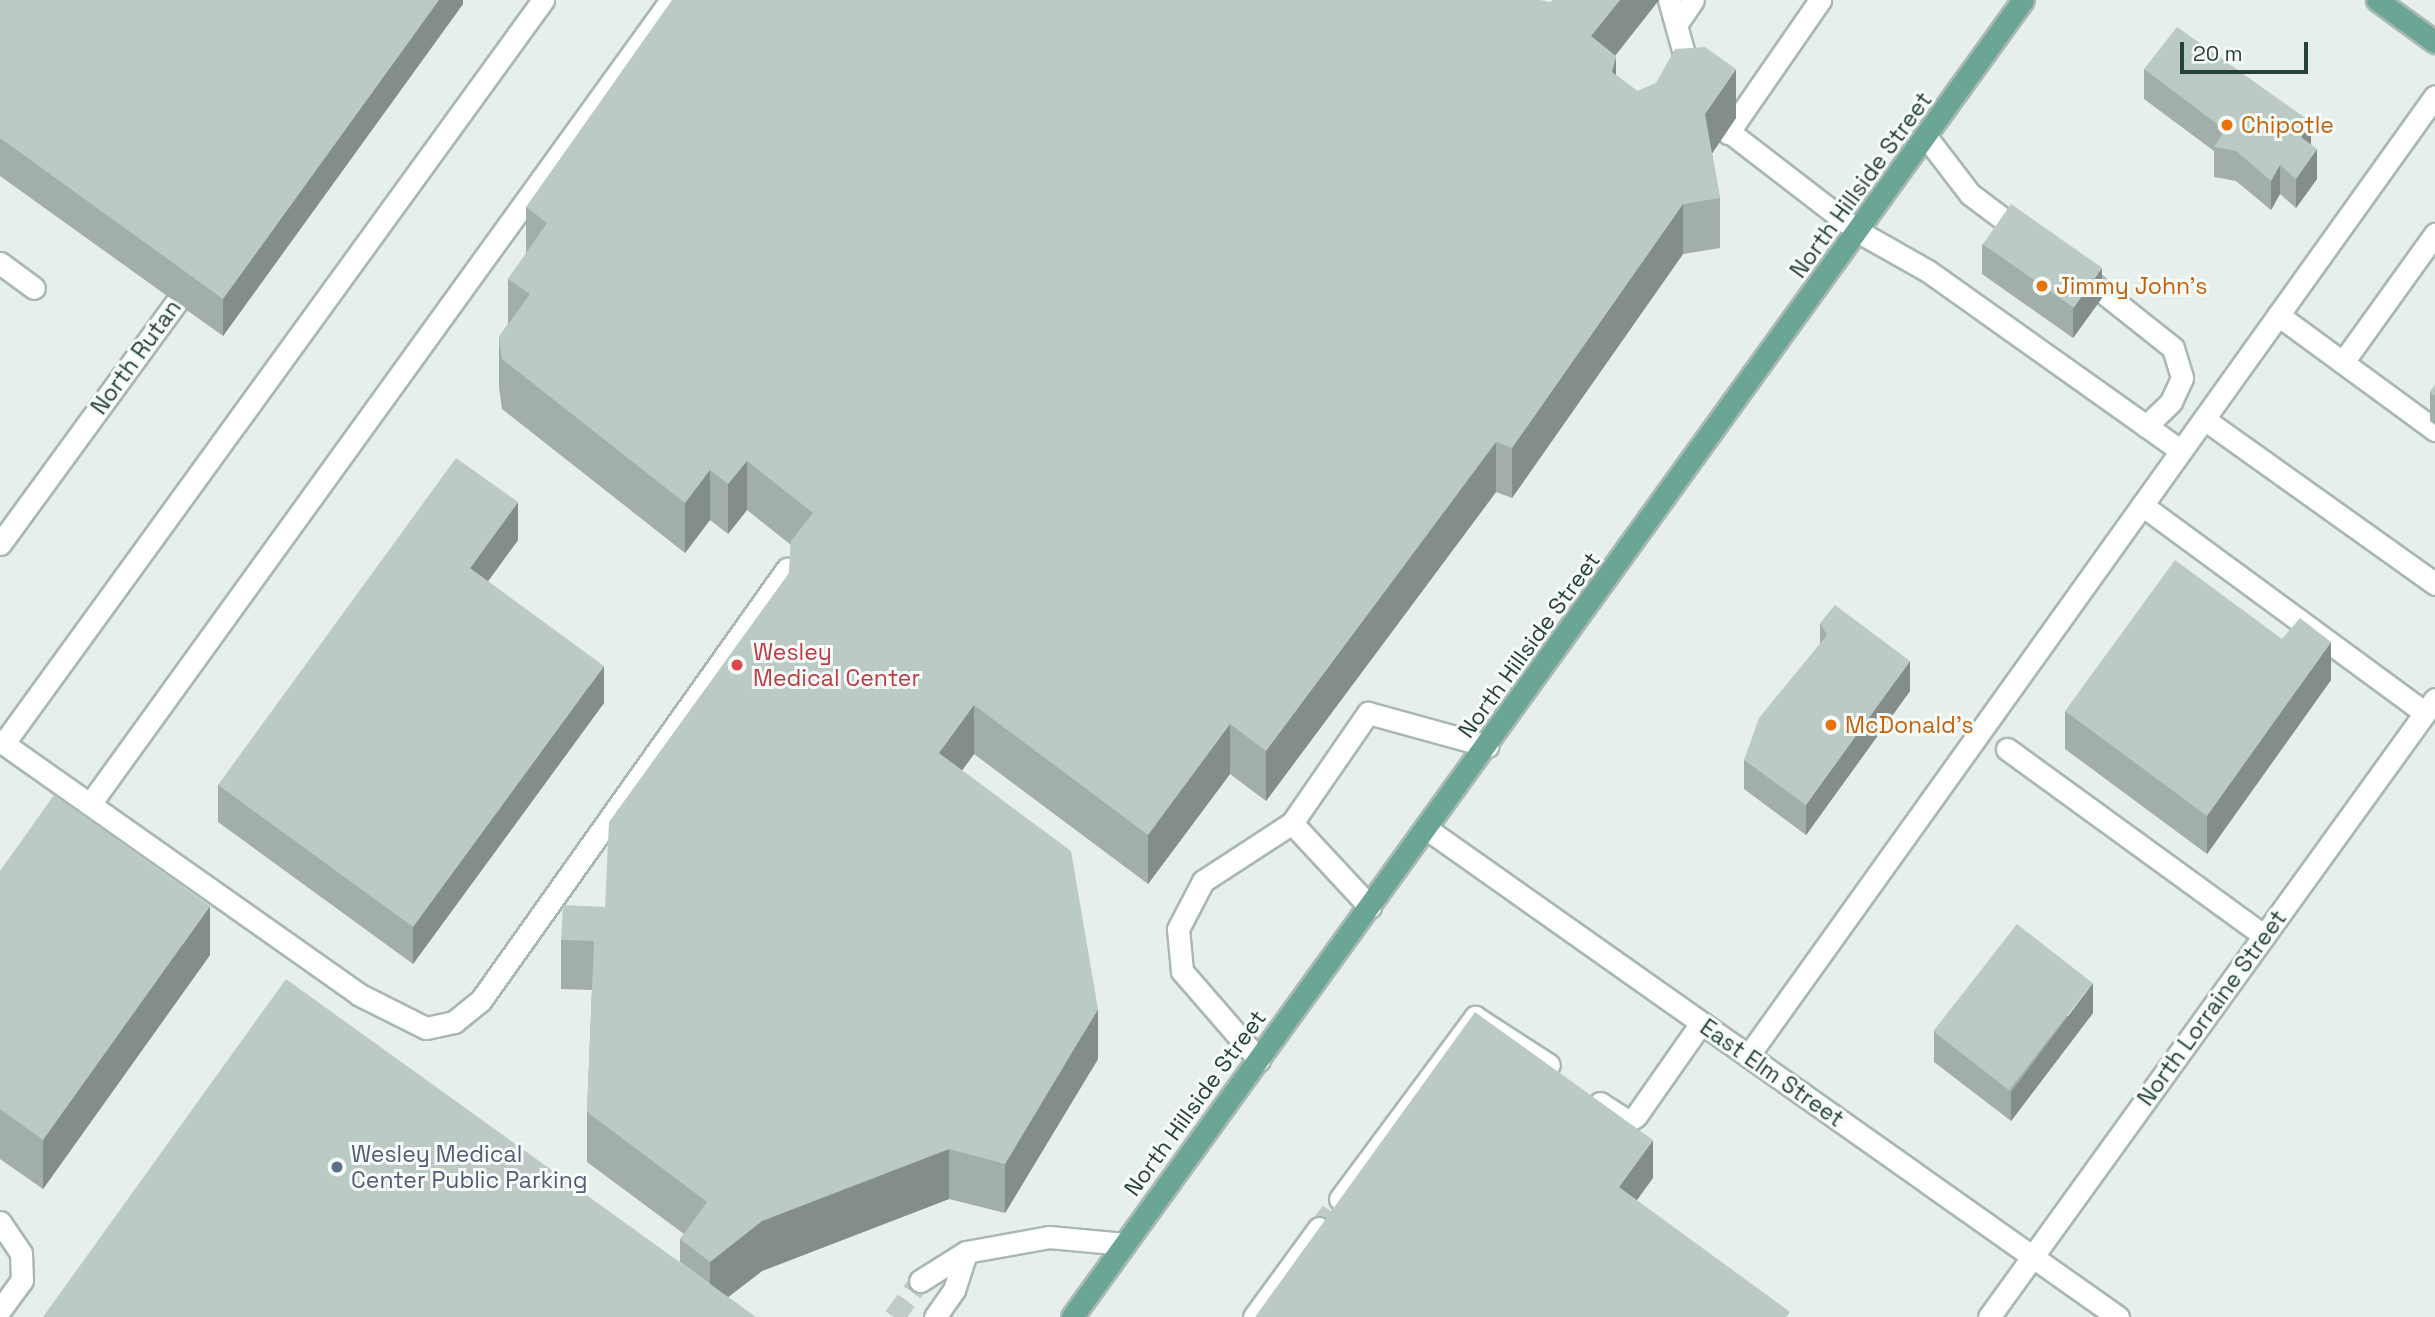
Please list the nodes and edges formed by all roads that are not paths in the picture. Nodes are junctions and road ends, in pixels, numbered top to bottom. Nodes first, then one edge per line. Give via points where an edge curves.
1 (543, 0) edge
2 (671, 0) edge
3 (1669, 0) edge
4 (1693, 0) edge
5 (1820, 0) edge
6 (2023, 0) edge
7 (2377, 0) edge
8 (1676, 25) junction
9 (2435, 42) edge
10 (2435, 96) edge
11 (1728, 133) junction
12 (1927, 138) junction
13 (1859, 232) junction
14 (2435, 234) edge
15 (210, 255) edge
16 (0, 263) edge
17 (34, 288) dead end
18 (2278, 315) junction
19 (2343, 362) junction
20 (2204, 419) junction
21 (2146, 426) junction
22 (2435, 430) edge
23 (2180, 450) junction
24 (2142, 505) junction
25 (0, 544) edge
26 (787, 569) edge
27 (2435, 584) edge
28 (2430, 706) edge
29 (2, 742) edge
30 (1488, 746) junction
31 (2007, 749) dead end
32 (90, 804) junction
33 (1292, 823) junction
34 (1427, 829) junction
35 (1370, 907) junction
36 (2264, 936) junction
37 (1701, 1023) junction
38 (1508, 1036) junction
39 (1494, 1056) edge
40 (1748, 1056) junction
41 (1259, 1060) junction
42 (1340, 1199) tunnel mouth
43 (0, 1222) edge
44 (1318, 1228) tunnel mouth
45 (1125, 1244) junction
46 (966, 1252) junction
47 (2032, 1257) junction
48 (920, 1281) tunnel mouth
49 (0, 1310) edge
50 (935, 1317) edge
51 (1072, 1317) edge
52 (1254, 1317) edge
53 (1989, 1317) edge
54 (2118, 1317) edge

1 - 29 street
2 - 32 street
3 - 8 street
4 - 8 street
5 - 11 street
6 - 12 main road, North Hillside Street
7 - 9 main road
8 - 11 street via 1700,109
10 - 18 street
11 - 13 street
12 - 13 main road, North Hillside Street
12 - 21 street via 1970,194 2173,348 2182,378 2171,402
13 - 21 street via 1928,271
13 - 30 main road, North Hillside Street
14 - 19 street
15 - 25 street, North Rutan
16 - 17 street
18 - 19 street
18 - 20 street
19 - 22 street
20 - 23 street
20 - 27 street
21 - 23 street
23 - 24 street
24 - 28 street
24 - 40 street
26 - 32 street via 481,1000 454,1022 426,1028 368,1000
28 - 36 street, North Lorraine Street
29 - 32 street
30 - 33 street via 1368,713
30 - 34 main road, North Hillside Street
31 - 36 street
33 - 35 street
33 - 41 street via 1203,881 1178,929 1182,971
34 - 35 main road, North Hillside Street
34 - 37 street, East Elm Street
35 - 41 main road, North Hillside Street
36 - 47 street, North Lorraine Street
37 - 38 street via 1628,1121
37 - 40 street, East Elm Street
38 - 39 street
38 - 42 street via 1483,1018 1466,1024
40 - 47 street, East Elm Street
41 - 45 main road, North Hillside Street
43 - 49 street via 22,1253 22,1280
44 - 52 street
45 - 46 street via 1049,1237
45 - 51 main road, North Hillside Street
46 - 48 street
46 - 50 street via 954,1290
47 - 53 street, North Lorraine Street
47 - 54 street, East Elm Street

